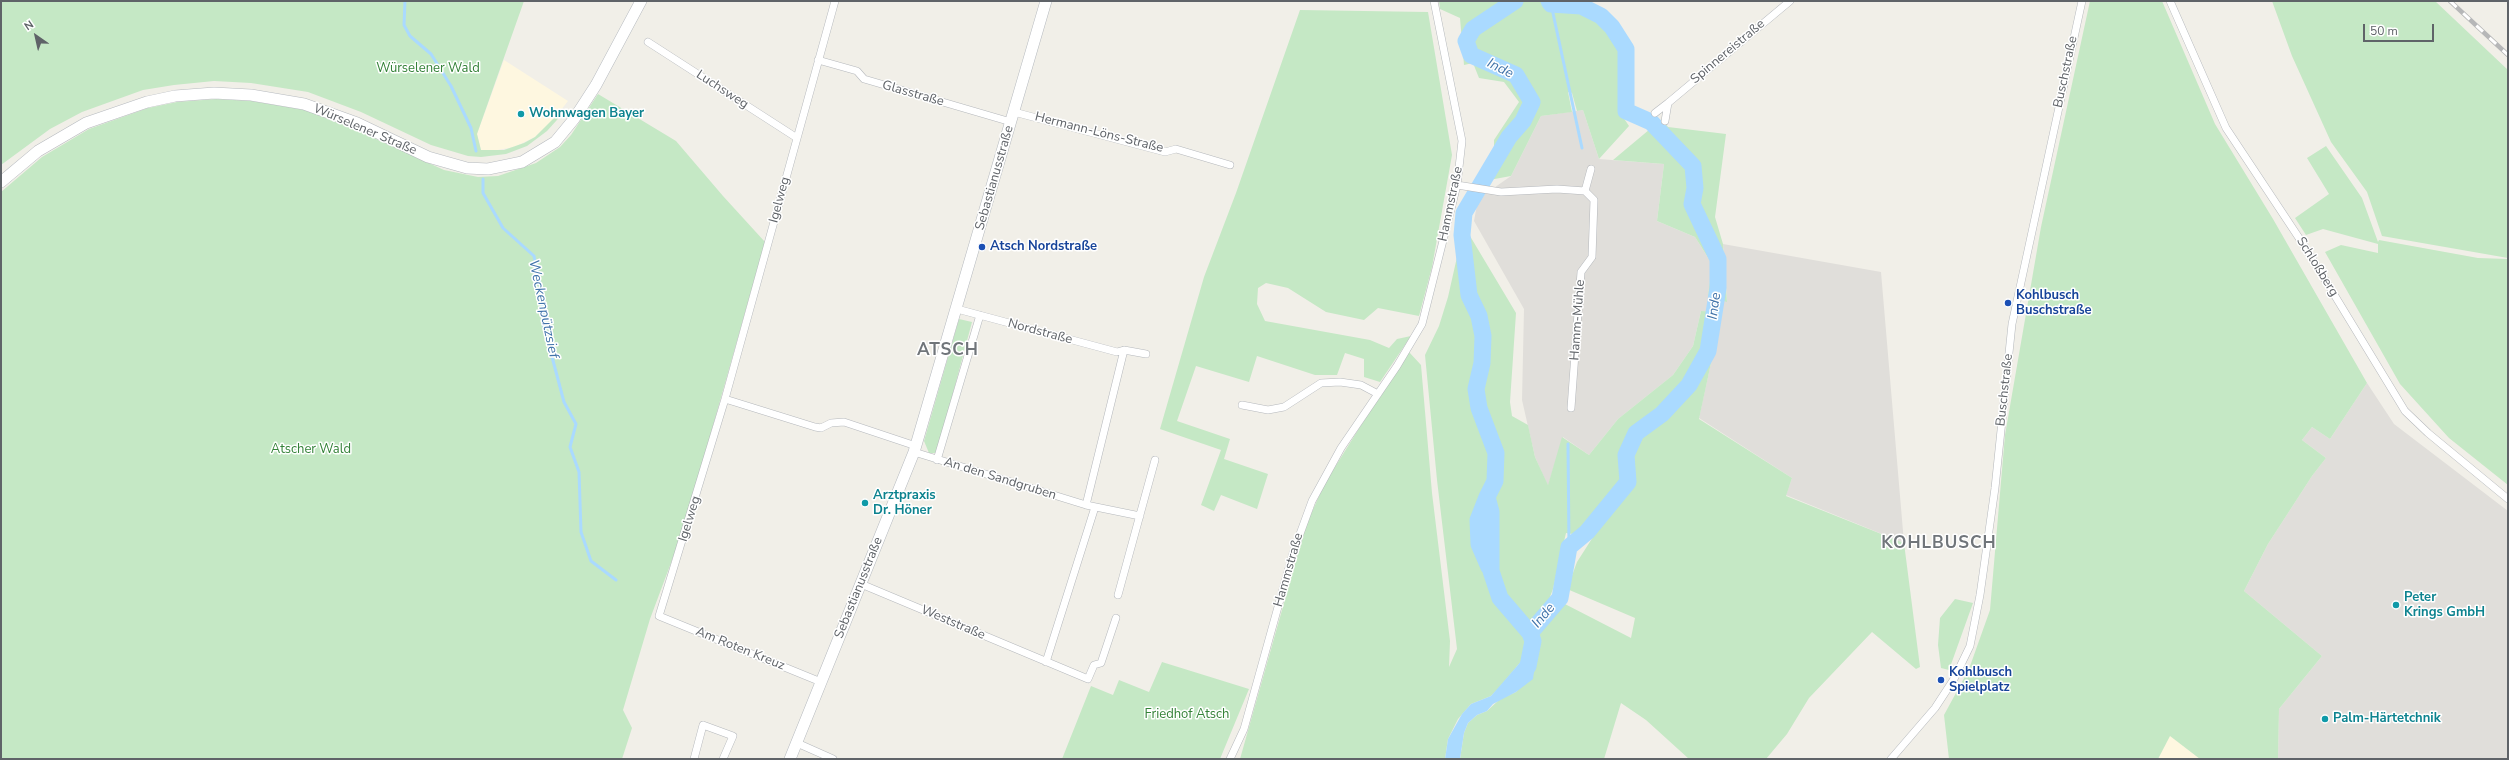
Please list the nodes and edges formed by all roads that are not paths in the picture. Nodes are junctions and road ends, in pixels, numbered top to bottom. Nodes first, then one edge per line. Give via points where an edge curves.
1 (641, 1) edge
2 (835, 1) edge
3 (1046, 1) edge
4 (1434, 1) edge
5 (1790, 1) edge
6 (2082, 1) edge
7 (2170, 1) edge
8 (648, 42) dead end
9 (818, 60) junction
10 (1668, 103) junction
11 (1655, 112) dead end
12 (1013, 117) junction
13 (1666, 121) dead end
14 (797, 138) junction
15 (1230, 165) dead end
16 (1591, 170) dead end
17 (1, 182) edge
18 (1457, 185) junction
19 (1585, 191) junction
20 (957, 309) junction
21 (980, 315) junction
22 (1124, 350) junction
23 (1146, 354) dead end
24 (1378, 394) junction
25 (725, 399) junction
26 (1242, 405) dead end
27 (1571, 408) dead end
28 (915, 449) junction
29 (937, 460) junction
30 (1155, 460) dead end
31 (2508, 499) edge
32 (1086, 505) junction
33 (1095, 507) junction
34 (1140, 516) junction
35 (861, 584) junction
36 (1118, 596) dead end
37 (659, 616) joint
38 (1116, 618) dead end
39 (1046, 662) junction
40 (821, 682) junction
41 (797, 743) junction
42 (1230, 758) edge
43 (694, 759) edge
44 (723, 759) edge
45 (790, 759) edge
46 (833, 759) edge
47 (1891, 759) edge

1 - 17 main road, Würselener Straße via 596,85 574,119 555,142 522,162 488,169 467,168 428,157 357,123 304,104 251,95 214,94 176,96 147,102 86,123 38,151
2 - 9 street, Igelweg
3 - 12 main road, Sebastianusstraße
4 - 18 street, Hammstraße via 1462,141
5 - 10 street, Spinnereistraße
6 - 47 street, Buschstraße via 2012,324 1994,488 1980,595 1970,646 1954,679 1935,708
7 - 31 street, Schloßberg via 2226,128 2307,250 2405,411
8 - 14 street, Luchsweg
9 - 12 street, Glasstraße via 857,72 864,79
9 - 14 street, Igelweg
10 - 11 street, Spinnereistraße
10 - 13 street
12 - 15 street, Hermann-Löns-Straße via 1165,152 1176,149
12 - 20 main road, Sebastianusstraße
14 - 25 street, Igelweg
16 - 19 street
18 - 19 street via 1500,192 1557,189
18 - 24 street, Hammstraße via 1422,324
19 - 27 street, Hamm-Mühle via 1594,200 1592,257 1581,272
20 - 21 street, Nordstraße
20 - 28 main road, Sebastianusstraße
21 - 22 street, Nordstraße via 1117,352
21 - 29 street
22 - 23 street, Nordstraße
22 - 32 street
24 - 26 street via 1361,385 1340,382 1321,384 1284,406 1268,410
24 - 42 street, Hammstraße via 1341,448 1312,501 1293,553 1244,728
25 - 28 street via 815,427 821,428 831,423 844,422
25 - 37 street, Igelweg
28 - 29 street, An den Sandgruben
28 - 35 main road, Sebastianusstraße
29 - 32 street, An den Sandgruben
30 - 34 street
32 - 33 street, An den Sandgruben
33 - 34 street, An den Sandgruben
33 - 39 street
34 - 36 street
35 - 39 street, Weststraße
35 - 40 main road, Sebastianusstraße
37 - 40 street, Am Roten Kreuz
38 - 39 street, Weststraße via 1101,663 1094,665 1088,679
40 - 41 main road, Sebastianusstraße
41 - 45 main road, Sebastianusstraße
41 - 46 street
43 - 44 street via 704,725 733,736

